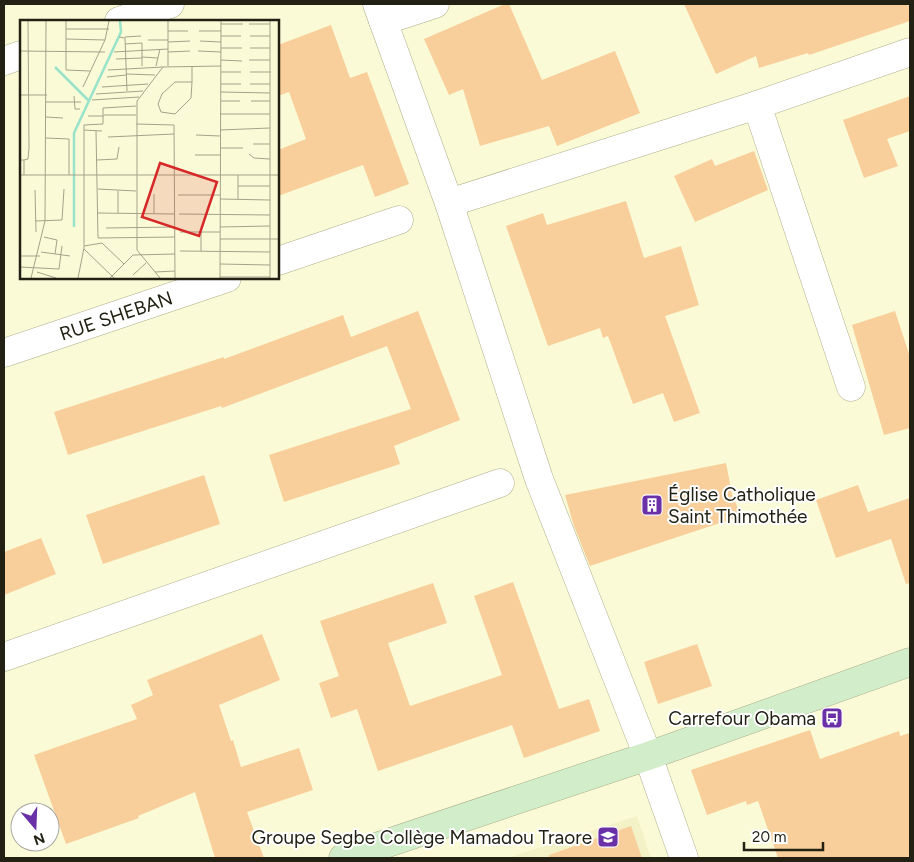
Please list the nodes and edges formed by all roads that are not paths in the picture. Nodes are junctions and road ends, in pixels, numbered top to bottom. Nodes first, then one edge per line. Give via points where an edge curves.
1 (170, 4) edge
2 (435, 4) edge
3 (380, 12) edge
4 (122, 20) edge
5 (910, 52) edge
6 (20, 55) edge
7 (4, 61) edge
8 (757, 105) junction
9 (449, 203) junction
10 (399, 220) dead end
11 (279, 260) edge
12 (224, 279) edge
13 (4, 353) edge
14 (851, 387) dead end
15 (500, 483) dead end
16 (4, 657) edge
17 (910, 662) edge
18 (648, 756) junction
19 (344, 858) edge
20 (684, 858) edge

1 - 4 street
2 - 3 street
3 - 9 street
5 - 8 street
6 - 7 street
8 - 9 street
8 - 14 street
9 - 18 street via 539,479
10 - 11 street
12 - 13 street, RUE SHEBAN
15 - 16 street
17 - 18 street
18 - 19 street
18 - 20 street

